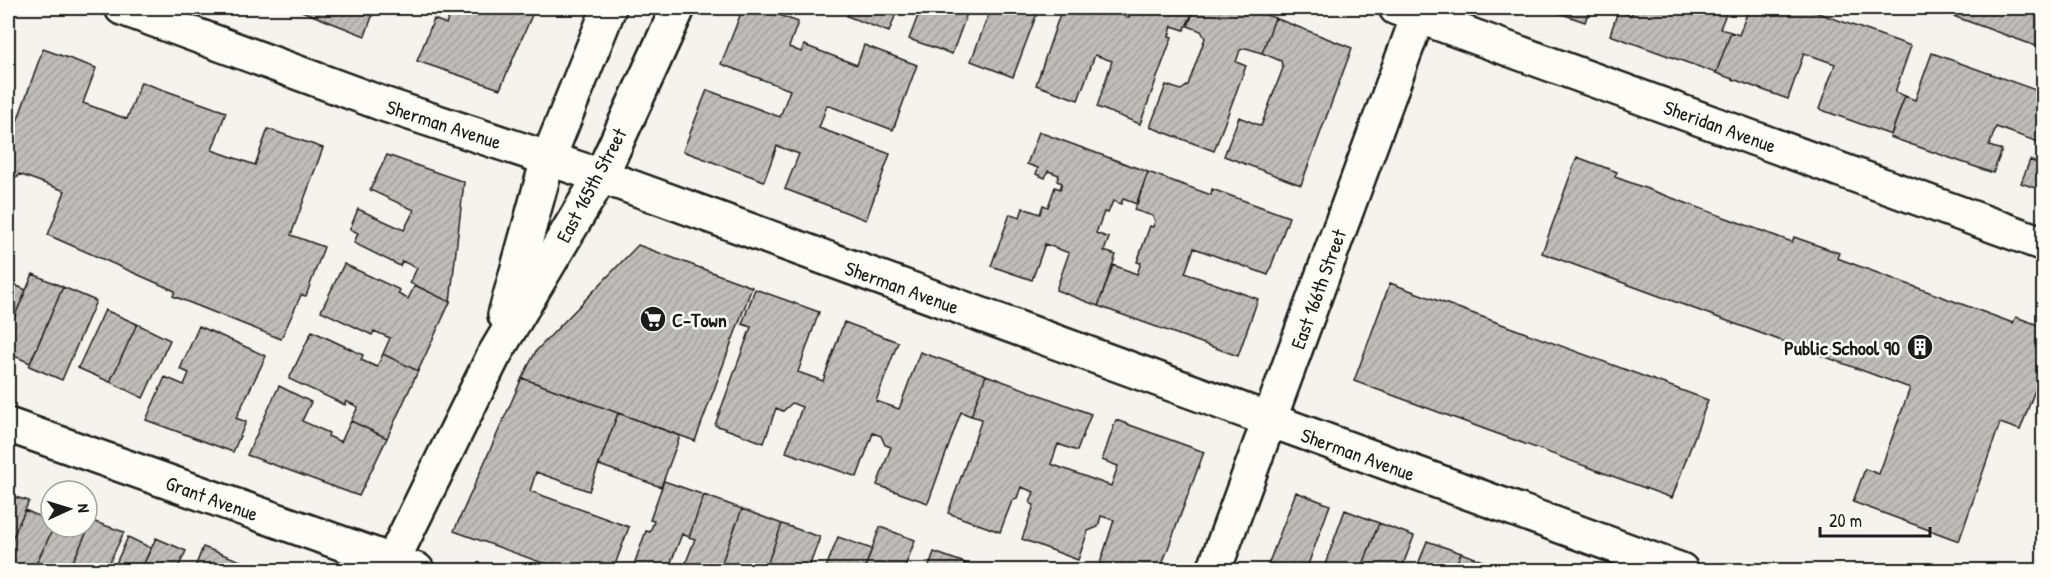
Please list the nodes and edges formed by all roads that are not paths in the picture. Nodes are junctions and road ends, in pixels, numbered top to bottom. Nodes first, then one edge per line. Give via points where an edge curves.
1 (122, 8) edge
2 (609, 8) edge
3 (678, 8) edge
4 (1412, 10) edge
5 (548, 159) junction
6 (601, 176) junction
7 (2043, 244) edge
8 (493, 357) junction
9 (1269, 422) junction
10 (8, 425) edge
11 (399, 567) edge
12 (1214, 570) edge
13 (1681, 570) edge

1 - 5 street, Sherman Avenue via 383,104
2 - 5 street, East 165th Street
3 - 6 street, East 165th Street
4 - 7 street, Sheridan Avenue
4 - 9 street, East 166th Street
5 - 6 street, Sherman Avenue
5 - 8 street, East 165th Street
6 - 8 street, East 165th Street
6 - 9 street, Sherman Avenue
8 - 11 street, East 165th Street
9 - 12 street, East 166th Street
9 - 13 street, Sherman Avenue
10 - 11 street, Grant Avenue

